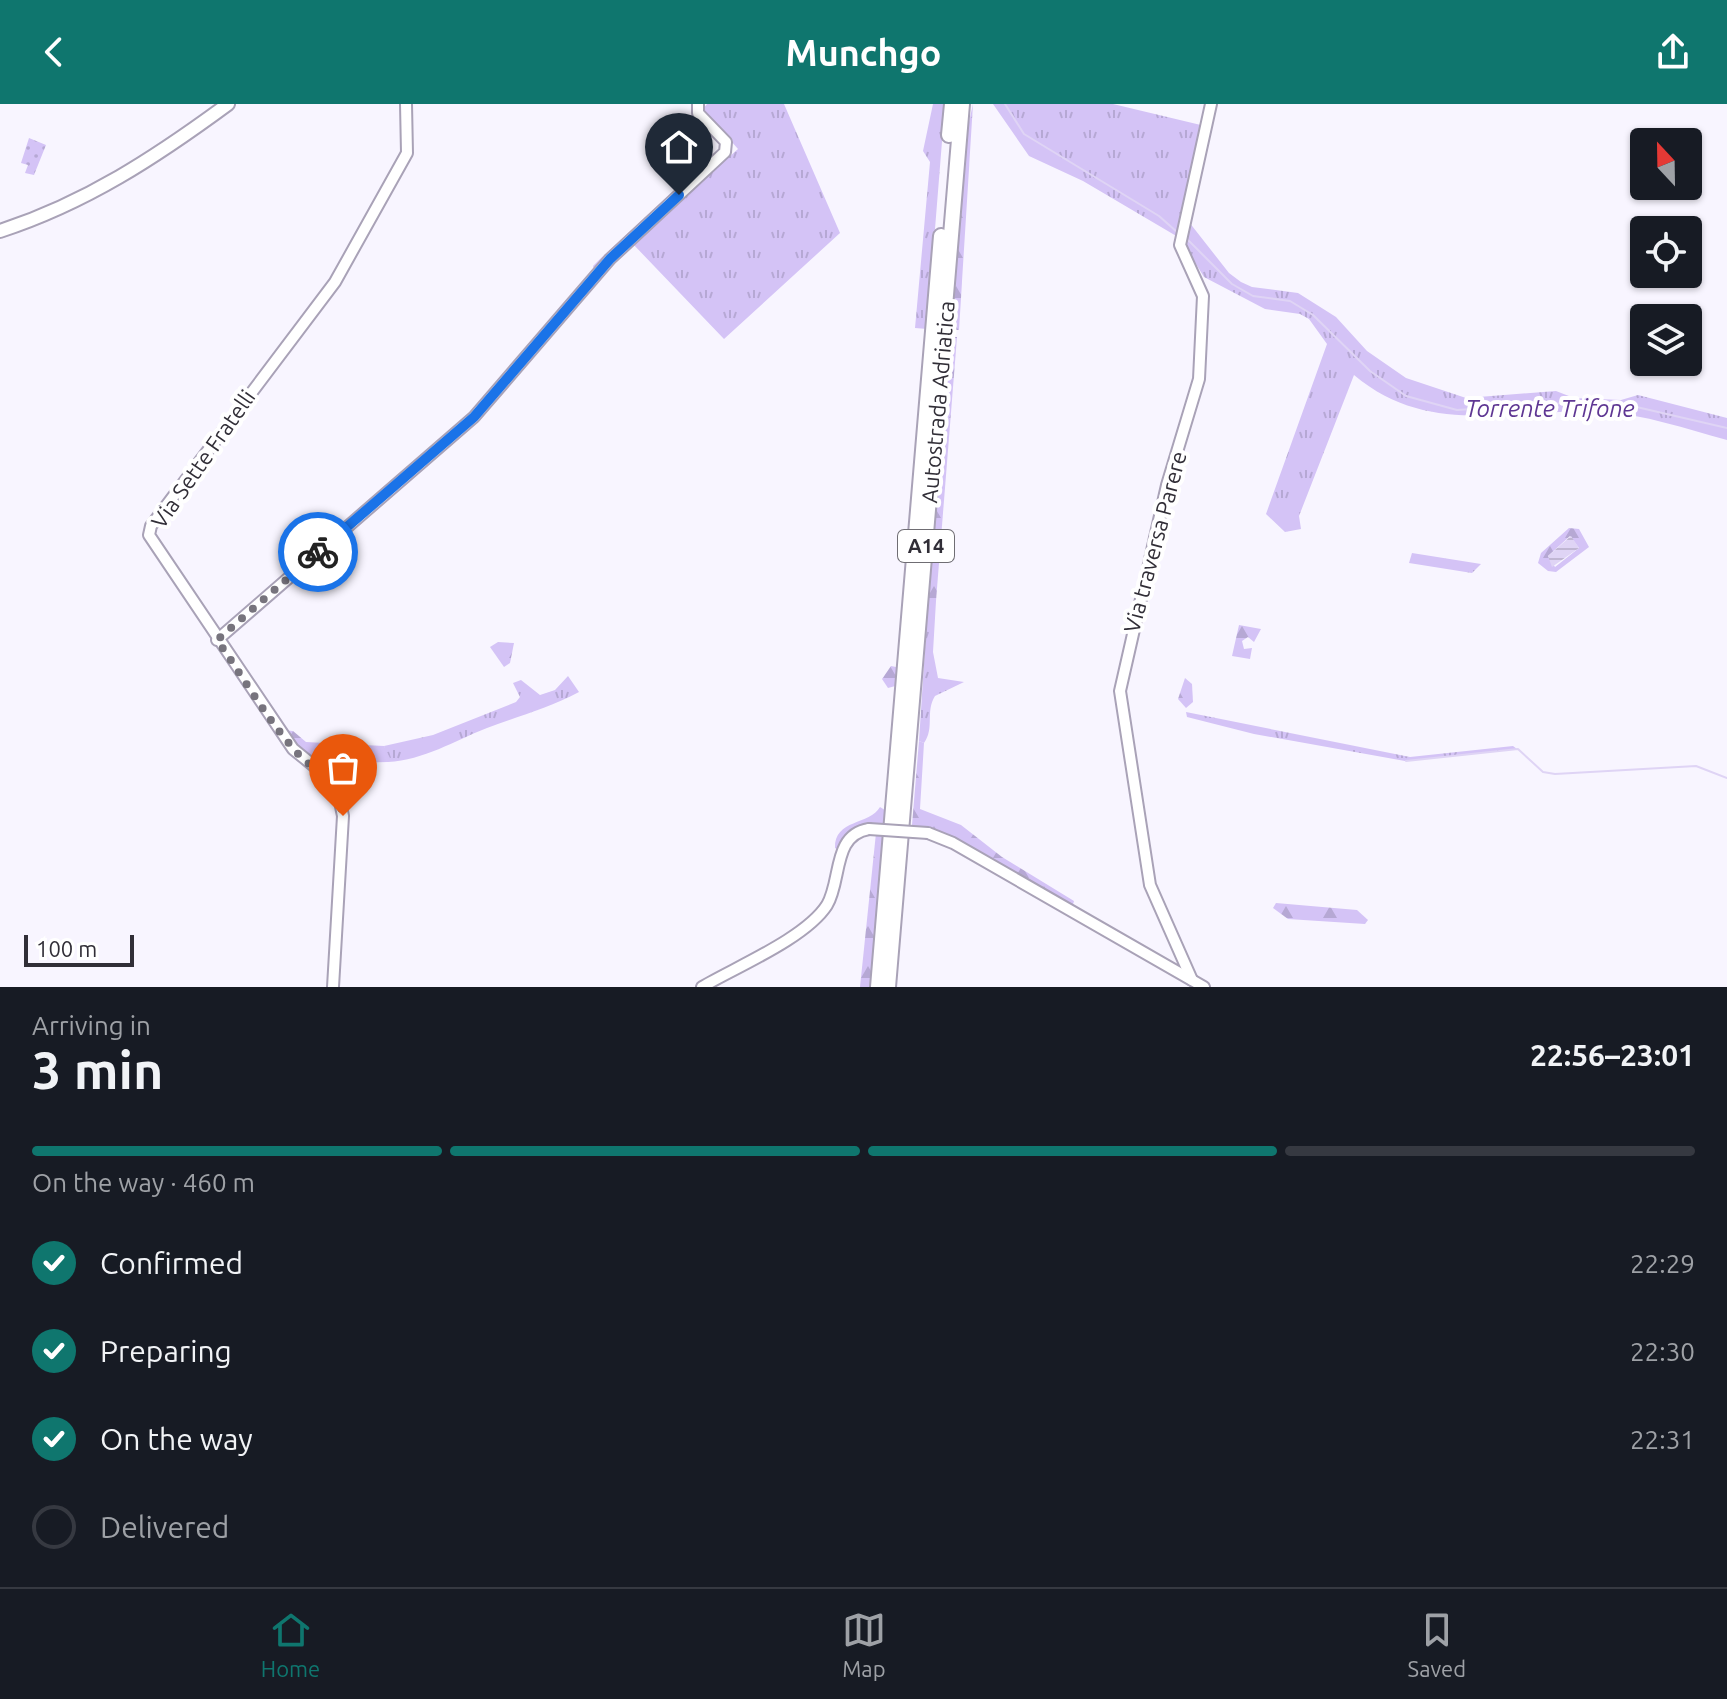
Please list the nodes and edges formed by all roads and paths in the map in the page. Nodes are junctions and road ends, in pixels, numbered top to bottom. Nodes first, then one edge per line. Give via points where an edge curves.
1 (228, 104) edge
2 (406, 104) edge
3 (698, 104) edge
4 (952, 104) edge
5 (962, 104) edge
6 (1211, 104) edge
7 (0, 231) edge
8 (217, 640) junction
9 (1192, 980) junction
10 (333, 987) edge
11 (702, 987) edge
12 (878, 987) edge
13 (888, 987) edge
14 (1204, 987) edge

1 - 7 main road via 85,198
2 - 8 street, Via Sette Fratelli via 407,153 325,299 281,349 151,526 152,541
3 - 8 street via 698,113 726,142 725,152 610,259 474,417
4 - 12 highway, Autostrada Adriatica / A14
5 - 13 highway, Autostrada Adriatica / A14
6 - 9 street, Via traversa Parere via 1180,245 1203,296 1199,379 1167,485 1120,691 1150,885
8 - 10 street, Via Sette Fratelli via 293,749 338,792 343,816
9 - 11 street, bridge via 953,843 928,833 869,829 855,833 845,844 829,900 810,923
9 - 14 street

